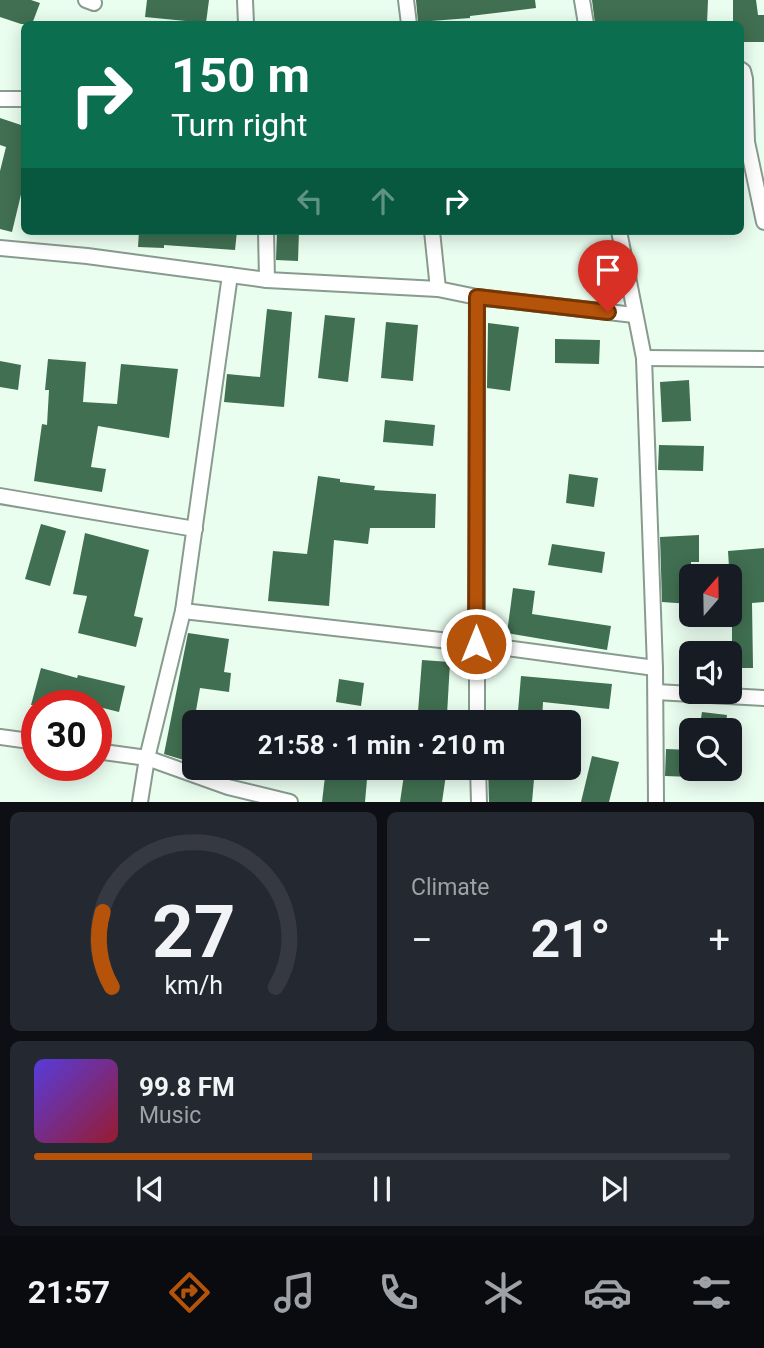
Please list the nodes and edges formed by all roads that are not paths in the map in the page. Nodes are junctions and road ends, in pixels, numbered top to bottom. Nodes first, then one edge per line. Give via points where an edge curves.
1 (245, 0) edge
2 (406, 0) edge
3 (582, 0) edge
4 (246, 21) edge
5 (409, 21) edge
6 (586, 21) edge
7 (744, 77) edge
8 (0, 99) edge
9 (21, 99) edge
10 (764, 222) edge
11 (265, 235) edge
12 (432, 235) edge
13 (620, 235) edge
14 (0, 248) edge
15 (230, 275) junction
16 (267, 280) junction
17 (438, 289) junction
18 (477, 297) junction
19 (634, 315) junction
20 (644, 358) junction
21 (764, 359) edge
22 (0, 496) edge
23 (195, 530) junction
24 (183, 611) junction
25 (476, 644) junction
26 (655, 668) junction
27 (656, 692) junction
28 (764, 698) edge
29 (477, 710) edge
30 (0, 737) edge
31 (21, 740) edge
32 (112, 753) edge
33 (147, 758) junction
34 (479, 780) edge
35 (140, 802) edge
36 (290, 802) edge
37 (480, 802) edge
38 (656, 802) edge

1 - 4 street
2 - 5 street
3 - 6 street
7 - 10 street via 747,142
8 - 9 street
11 - 16 street
12 - 17 street
13 - 19 street
14 - 15 street
15 - 16 street
15 - 23 street
16 - 17 street
17 - 18 street
18 - 19 street
18 - 25 street
19 - 20 street
20 - 21 street
20 - 26 street
22 - 23 street
23 - 24 street
24 - 25 street
24 - 33 street
25 - 26 street
25 - 29 street
26 - 27 street
27 - 28 street
27 - 38 street
30 - 31 street
32 - 33 street
33 - 35 street
33 - 36 street via 228,787
34 - 37 street

